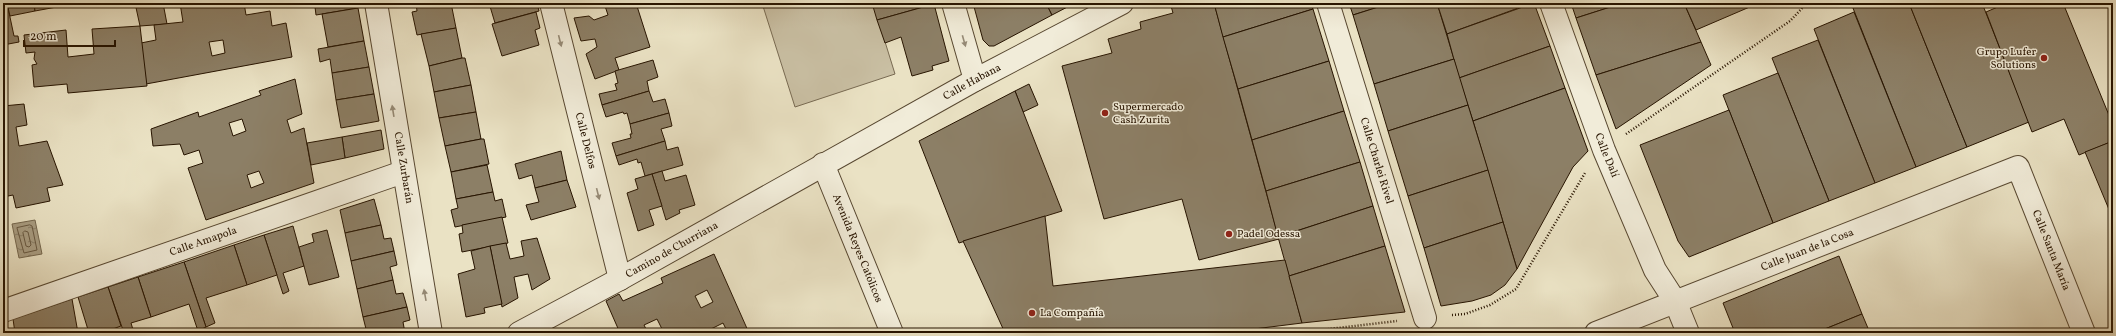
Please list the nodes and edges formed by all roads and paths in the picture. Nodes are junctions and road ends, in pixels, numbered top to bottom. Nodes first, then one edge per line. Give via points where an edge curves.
1 (376, 3) edge
2 (551, 3) edge
3 (954, 3) edge
4 (1122, 3) edge
5 (1328, 3) edge
6 (1551, 3) edge
7 (1807, 3) edge
8 (975, 80) junction
9 (1604, 150) junction
10 (824, 164) junction
11 (2018, 167) joint
12 (404, 172) junction
13 (620, 279) junction
14 (1675, 301) junction
15 (3, 311) edge
16 (1425, 318) junction
17 (432, 333) edge
18 (519, 333) edge
19 (892, 333) edge
20 (1295, 333) edge
21 (1596, 333) edge
22 (1688, 333) edge
23 (2084, 333) edge

12 -> 1 street, Calle Zurbarán
2 -> 13 street, Calle Delfos
3 -> 8 street
4 - 8 street, Calle Habana
5 - 16 street, Calle Charlei Rivel
6 - 9 street, Calle Dalí
7 - 9 path via 1790,21
8 - 10 street, Calle Habana
9 - 14 street, Calle Dalí via 1655,270
9 - 16 path via 1588,168 1516,289 1490,305 1465,314
10 - 13 street, Camino de Churriana
10 - 19 street, Avenida Reyes Católicos
11 - 14 street, Calle Juan de la Cosa
11 - 23 street, Calle Santa María
12 - 15 street, Calle Amapola
17 -> 12 street, Calle Zurbarán
13 - 18 street, Camino de Churriana
14 - 21 street, Calle Juan de la Cosa
14 - 22 street, Calle Dalí
16 - 20 path

